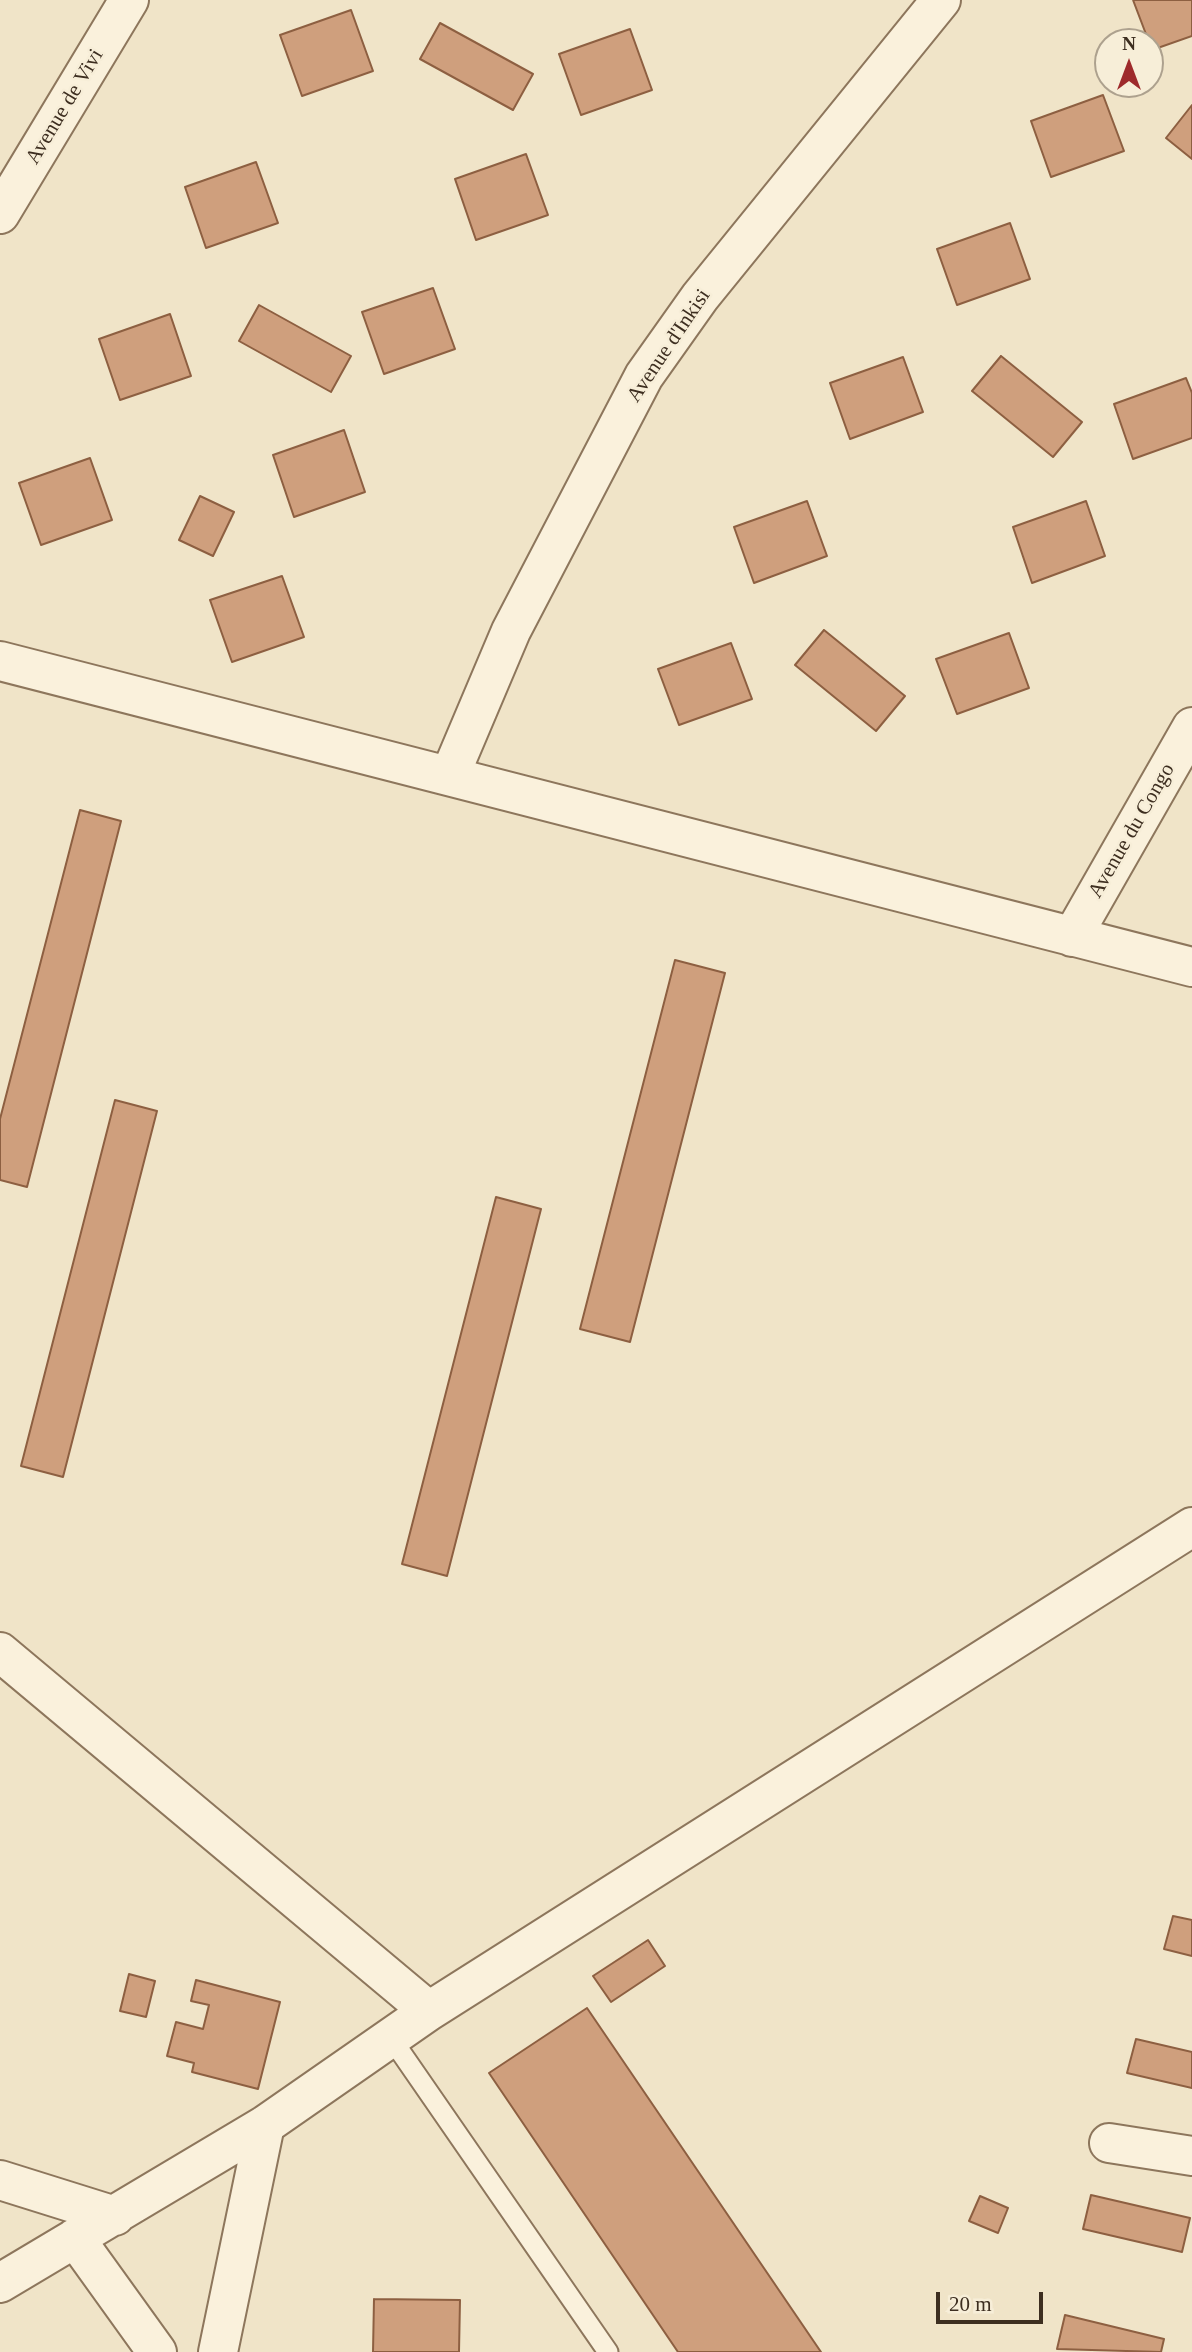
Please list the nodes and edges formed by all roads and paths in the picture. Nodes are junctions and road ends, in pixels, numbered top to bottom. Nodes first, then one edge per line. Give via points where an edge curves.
1 (129, 0) edge
2 (941, 0) edge
3 (0, 214) edge
4 (0, 661) edge
5 (1192, 727) edge
6 (450, 775) junction
7 (1072, 937) junction
8 (1192, 967) edge
9 (1192, 1527) edge
10 (0, 1652) edge
11 (429, 2011) junction
12 (391, 2038) junction
13 (265, 2125) junction
14 (1110, 2143) dead end
15 (1192, 2156) edge
16 (0, 2180) edge
17 (116, 2216) junction
18 (75, 2238) junction
19 (0, 2283) edge
20 (157, 2352) edge
21 (218, 2352) edge
22 (608, 2352) edge

1 - 3 street, Avenue de Vivi
2 - 6 street, Avenue d'Inkisi via 700,297 644,376 511,631
4 - 6 street
5 - 7 street, Avenue du Congo
6 - 7 street
7 - 8 street
9 - 11 street
10 - 11 street
11 - 12 street
12 - 13 street
12 - 22 lane
13 - 17 street
13 - 21 street
14 - 15 street
16 - 17 street
17 - 18 street
18 - 19 street
18 - 20 street

